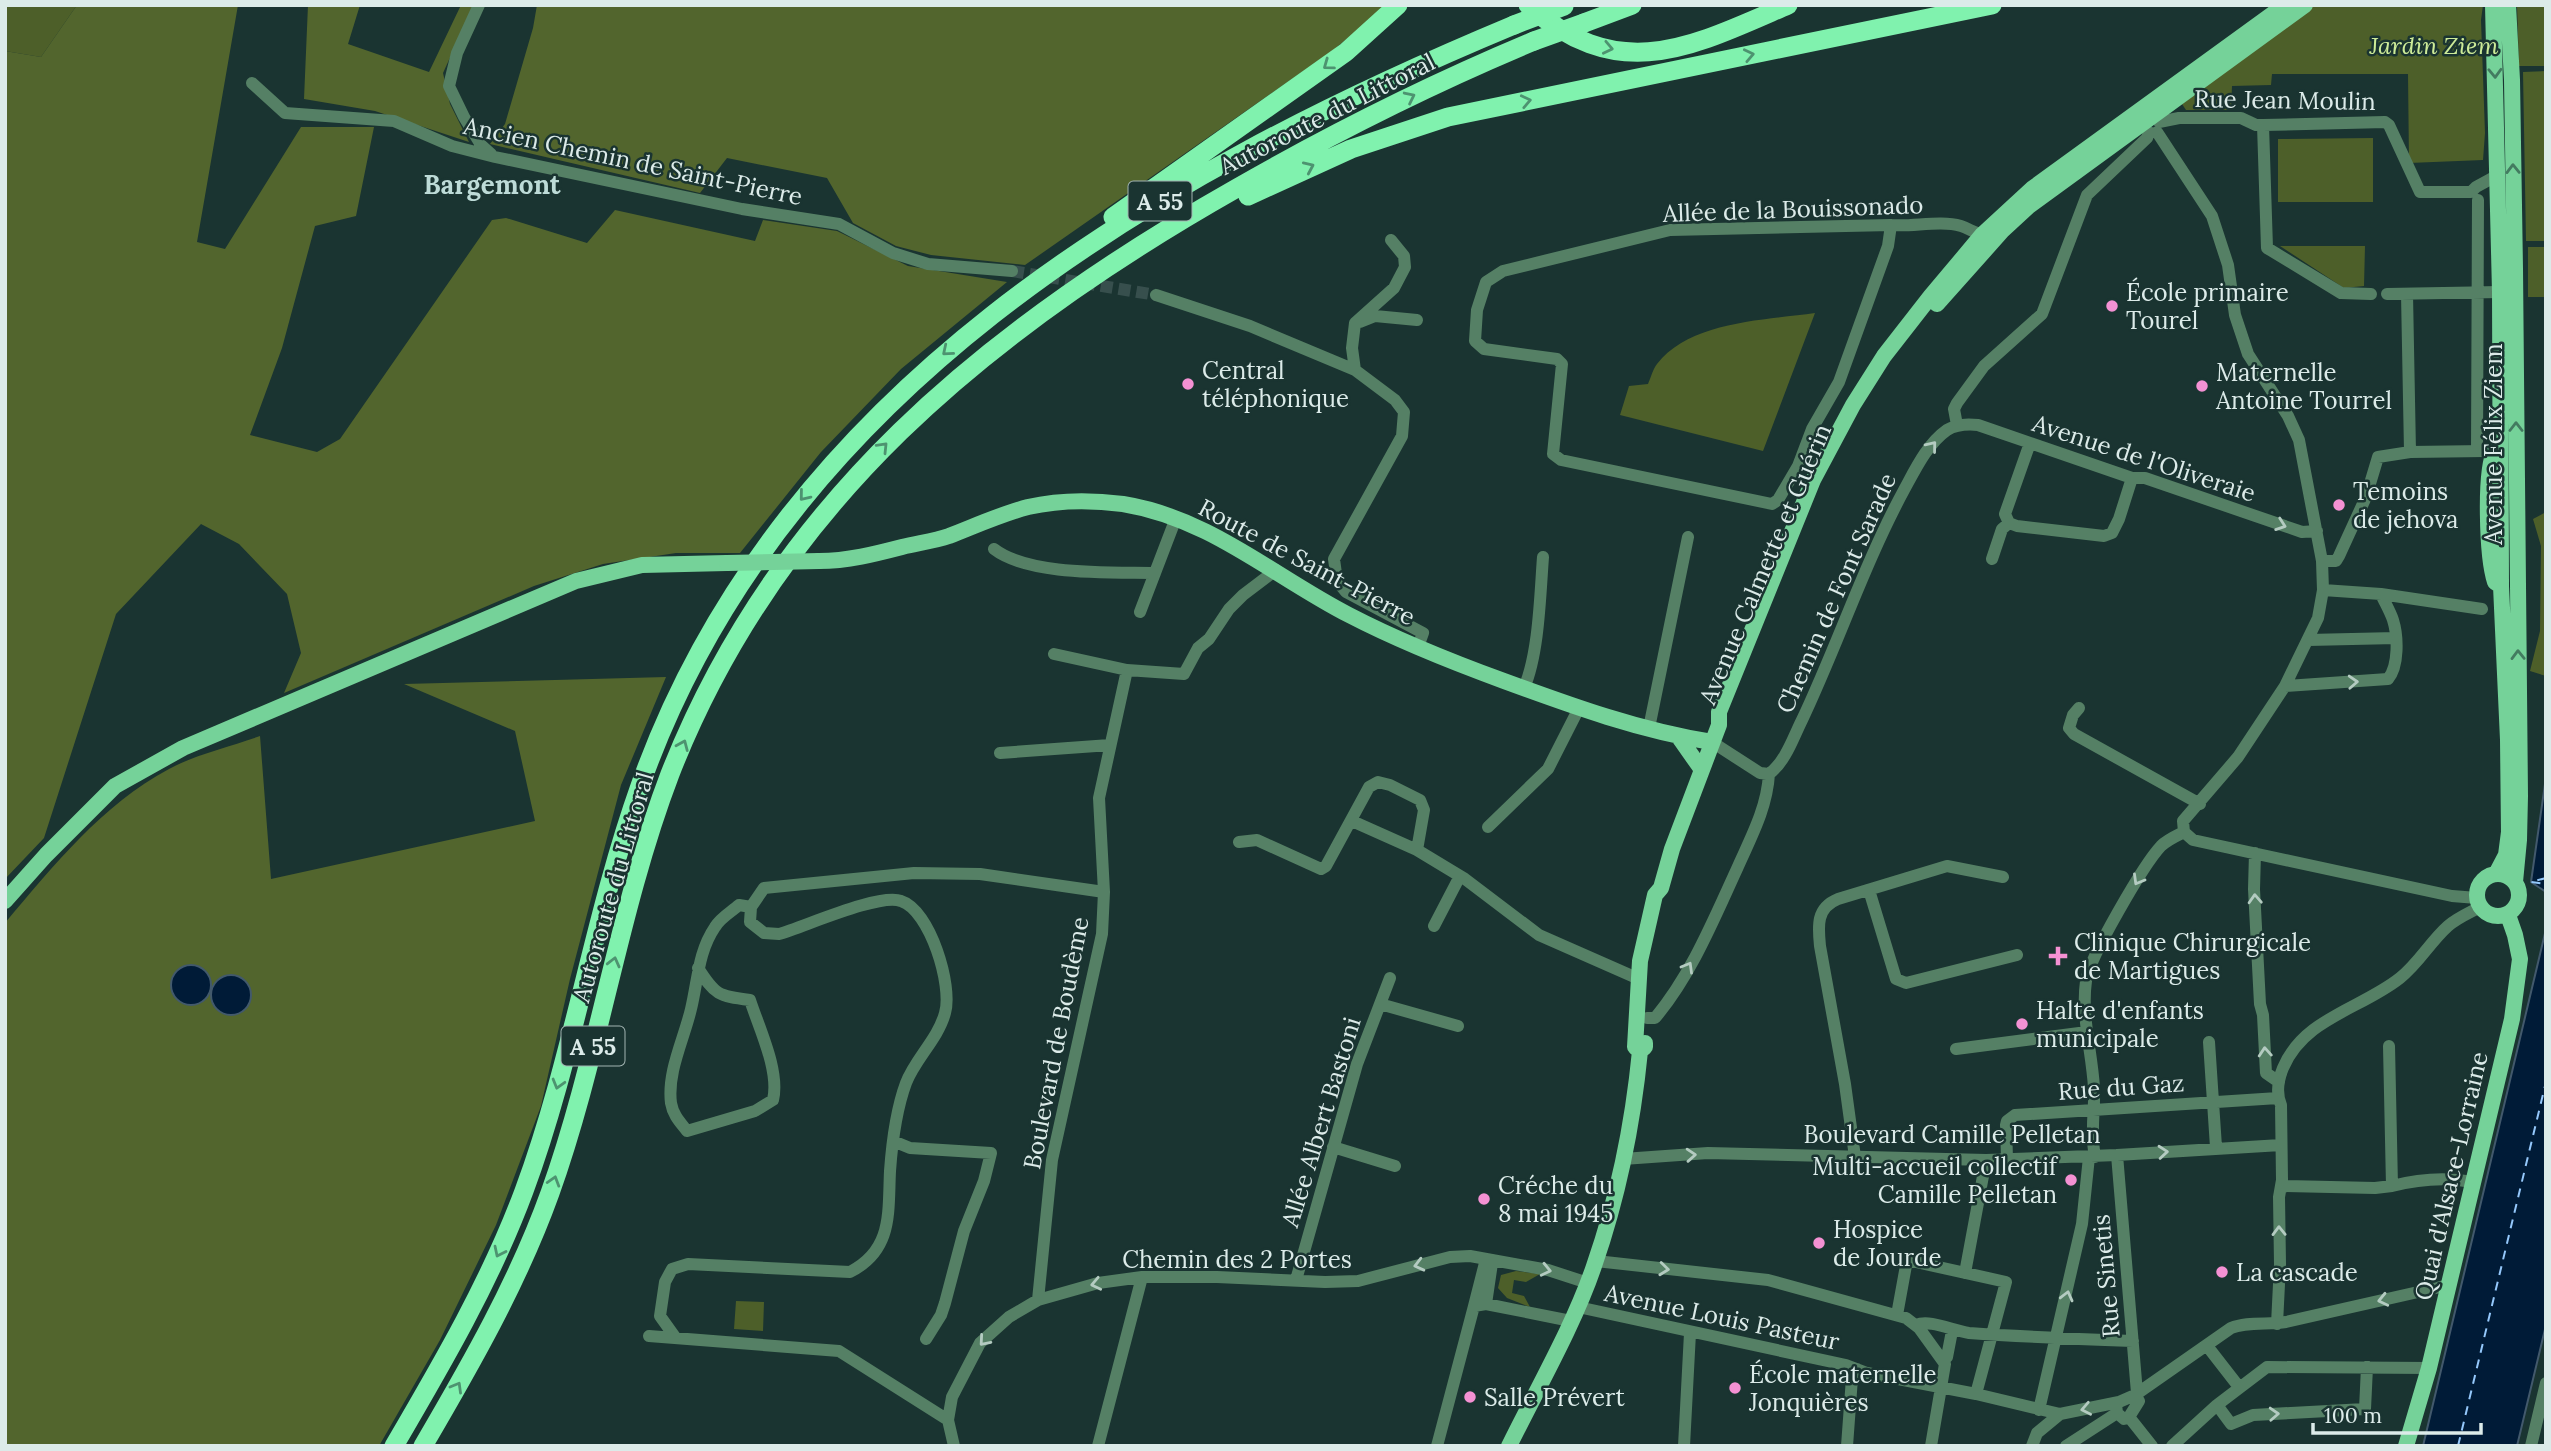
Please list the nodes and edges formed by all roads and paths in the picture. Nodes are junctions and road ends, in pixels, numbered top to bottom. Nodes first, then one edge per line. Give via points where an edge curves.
1 (479, 5) edge
2 (1398, 5) edge
3 (1528, 5) edge
4 (1632, 5) edge
5 (1788, 5) edge
6 (1992, 5) edge
7 (2285, 5) edge
8 (2305, 5) edge
9 (2493, 5) edge
10 (2508, 5) edge
11 (1565, 6) edge
12 (252, 83) dead end
13 (2172, 102) junction
14 (2179, 118) junction
15 (2150, 122) junction
16 (2263, 125) junction
17 (495, 157) junction
18 (2498, 175) junction
19 (2475, 196) junction
20 (2498, 208) junction
21 (1891, 225) junction
22 (2002, 231) junction
23 (1982, 235) junction
24 (1391, 240) dead end
25 (1012, 271) tunnel mouth
26 (2478, 292) junction
27 (2500, 292) junction
28 (2407, 293) junction
29 (2371, 294) dead end
30 (2386, 294) dead end
31 (1156, 295) tunnel mouth
32 (1054, 302) junction
33 (1417, 320) dead end
34 (984, 321) junction
35 (1360, 322) junction
36 (1355, 370) junction
37 (1957, 425) junction
38 (2030, 443) junction
39 (2491, 451) junction
40 (2410, 452) junction
41 (2132, 478) junction
42 (1176, 518) junction
43 (2009, 523) junction
44 (2317, 531) junction
45 (1688, 537) dead end
46 (994, 549) dead end
47 (1543, 557) dead end
48 (1992, 559) dead end
49 (2322, 561) junction
50 (1276, 570) junction
51 (1155, 573) junction
52 (2323, 590) junction
53 (2381, 594) junction
54 (2482, 609) dead end
55 (1140, 612) dead end
56 (2396, 638) junction
57 (2308, 640) junction
58 (1418, 647) junction
59 (1054, 654) dead end
60 (1127, 670) junction
61 (2285, 686) junction
62 (1524, 688) junction
63 (1579, 708) junction
64 (2079, 708) dead end
65 (1719, 725) junction
66 (1649, 728) junction
67 (1678, 736) junction
68 (1712, 742) junction
69 (1110, 744) junction
70 (1000, 753) dead end
71 (1738, 757) junction
72 (1704, 765) junction
73 (1769, 774) junction
74 (2200, 804) junction
75 (1352, 821) junction
76 (1488, 827) dead end
77 (2184, 832) junction
78 (1239, 842) dead end
79 (1417, 850) junction
80 (2255, 853) junction
81 (2496, 874) junction
82 (1460, 876) junction
83 (2003, 877) dead end
84 (2515, 882) junction
85 (1869, 890) junction
86 (1104, 892) junction
87 (2456, 896) junction
88 (5, 901) edge
89 (2479, 902) junction
90 (751, 907) junction
91 (2508, 915) junction
92 (2456, 920) junction
93 (1434, 926) dead end
94 (2017, 955) dead end
95 (698, 968) junction
96 (1390, 978) dead end
97 (1644, 980) junction
98 (1380, 1004) junction
99 (1642, 1018) junction
100 (1458, 1026) dead end
101 (2087, 1032) junction
102 (2209, 1042) dead end
103 (2389, 1046) dead end
104 (1956, 1049) dead end
105 (2279, 1082) junction
106 (2278, 1098) junction
107 (2214, 1101) junction
108 (2092, 1110) junction
109 (893, 1142) junction
110 (2281, 1145) junction
111 (1334, 1146) junction
112 (2216, 1147) junction
113 (2117, 1155) junction
114 (1855, 1157) junction
115 (2092, 1157) junction
116 (2007, 1158) junction
117 (1623, 1159) junction
118 (1986, 1160) junction
119 (1395, 1166) dead end
120 (2473, 1182) junction
121 (2281, 1186) junction
122 (2392, 1186) junction
123 (1489, 1260) junction
124 (1596, 1261) junction
125 (1965, 1273) junction
126 (1142, 1277) junction
127 (1296, 1280) junction
128 (1588, 1283) junction
129 (2449, 1285) junction
130 (1038, 1300) junction
131 (1480, 1305) junction
132 (1574, 1314) junction
133 (1898, 1315) junction
134 (2245, 1324) junction
135 (2277, 1324) junction
136 (1916, 1325) junction
137 (1954, 1331) junction
138 (1690, 1333) junction
139 (1992, 1335) junction
140 (649, 1336) dead end
141 (675, 1337) junction
142 (926, 1339) dead end
143 (2056, 1339) junction
144 (2133, 1341) junction
145 (2211, 1351) junction
146 (1944, 1360) junction
147 (2367, 1367) junction
148 (2429, 1368) junction
149 (1857, 1369) junction
150 (2546, 1383) edge
151 (2239, 1387) junction
152 (1941, 1388) junction
153 (1976, 1394) junction
154 (2137, 1396) junction
155 (2217, 1405) junction
156 (2039, 1410) junction
157 (2121, 1411) junction
158 (2060, 1414) junction
159 (948, 1420) junction
160 (394, 1446) edge
161 (423, 1446) edge
162 (954, 1446) edge
163 (1098, 1446) edge
164 (1437, 1446) edge
165 (1509, 1446) edge
166 (1684, 1446) edge
167 (1847, 1446) edge
168 (1931, 1446) edge
169 (2032, 1446) edge
170 (2066, 1446) edge
171 (2152, 1446) edge
172 (2172, 1446) edge
173 (2406, 1446) edge
174 (2531, 1446) edge

1 - 17 street via 457,52 449,86 481,145
2 -> 34 highway via 1346,52 1124,208
3 -> 5 highway via 1570,36 1611,50 1635,52 1698,44
32 -> 4 highway, Autoroute du Littoral / A 55, bridge via 1179,220 1289,158 1426,89 1534,41
32 -> 6 highway via 1261,189 1394,134 1448,117
7 - 15 main road, Avenue Calmette et Guérin
8 - 13 main road, Avenue Calmette et Guérin
9 -> 18 main road, Avenue Félix Ziem
84 -> 10 main road, Avenue Félix Ziem via 2520,784
11 - 34 highway, Autoroute du Littoral / A 55, bridge via 1357,94 1205,175 1091,244
12 - 17 street, Ancien Chemin de Saint-Pierre via 285,113 394,121 452,146
13 - 14 street, Rue Jean Moulin
13 - 15 main road, Avenue Calmette et Guérin
14 - 15 street, Rue Jean Moulin
14 - 16 street, Rue Jean Moulin via 2241,118
15 - 22 main road, Avenue Calmette et Guérin via 2053,187
15 - 23 main road, Avenue Calmette et Guérin via 2056,170
15 - 37 street via 2147,138 2087,195 2047,302 2033,324 1984,366 1956,403
15 - 44 street via 2212,216 2248,354 2299,440
16 - 19 street, Rue Jean Moulin via 2385,122 2420,192
16 - 29 street via 2267,247 2341,293
17 - 25 street, Ancien Chemin de Saint-Pierre via 741,209 839,224 893,253 928,264
18 - 19 street
18 - 20 main road, Avenue Félix Ziem
19 - 20 street
19 - 26 street, Avenue Félix Ziem
20 - 27 main road, Avenue Félix Ziem
21 - 21 street, Allée de la Bouissonado via 1671,230 1503,271 1486,282 1477,310 1475,341 1485,349 1557,359 1562,364 1553,454 1561,460 1772,504 1798,466 1812,429 1839,383 1888,246
21 - 23 street, Allée de la Bouissonado via 1960,225
22 - 23 street, Allée de la Bouissonado
22 - 65 main road, Avenue Calmette et Guérin via 1920,322 1859,404 1809,505 1729,715
23 - 65 main road, Avenue Calmette et Guérin via 1884,356 1832,442 1718,715
24 - 35 street via 1404,256 1405,267 1394,288 1363,314
26 - 27 street
26 - 28 street
26 - 39 street, Avenue Félix Ziem
27 - 39 main road, Avenue Félix Ziem
28 - 30 street
28 - 40 street
31 - 36 street via 1250,326
161 -> 32 highway, Autoroute du Littoral / A 55 via 504,1303 550,1193 637,874 696,713 736,636 806,536 878,453 957,378
33 - 35 street via 1375,316
34 -> 160 highway, Autoroute du Littoral / A 55 via 848,444 745,576 699,656 636,796 525,1189 485,1280
35 - 36 street via 1355,323 1352,348
36 - 58 street via 1404,412 1402,436 1334,559 1337,581 1346,593 1423,634
37 - 38 street, Avenue de l'Oliveraie via 1978,425
73 -> 37 street, Chemin de Font Sarade via 1783,760 1870,558 1918,465 1944,432
38 - 41 street, Avenue de l'Oliveraie
38 - 43 street via 2005,514
39 - 40 street
39 - 81 main road, Avenue Félix Ziem via 2490,566 2501,586 2508,740 2509,832 2506,855
40 - 49 street via 2378,457 2350,536 2336,561
41 - 43 street via 2116,527 2104,536
41 -> 44 street, Avenue de l'Oliveraie via 2145,478 2302,532
42 - 50 main road, Route de Saint-Pierre
42 - 51 street
42 - 88 main road, Route de Saint-Pierre, bridge via 1113,503 1068,502 1030,506 946,537 870,556 642,565 576,581 183,748 115,786
43 - 48 street via 2002,528
44 - 49 street
45 - 66 street
46 - 51 street via 1034,566
47 - 62 street
49 - 52 street
50 - 58 main road, Route de Saint-Pierre via 1345,613
50 - 60 street via 1229,609 1184,674
51 - 55 street
52 - 53 street
52 - 57 street
53 - 54 street
53 - 56 street
56 - 57 street
61 -> 56 street via 2388,680 2394,672
57 - 61 street
58 - 62 main road, Route de Saint-Pierre
59 - 60 street
60 - 69 street, Boulevard de Boudème
61 - 74 street
62 - 63 main road, Route de Saint-Pierre
63 - 66 main road, Route de Saint-Pierre
63 - 76 street via 1548,769
64 - 74 street via 2069,728 2074,734
65 - 68 main road, Avenue Calmette et Guérin
65 - 71 street
66 - 67 main road, Route de Saint-Pierre
67 - 68 main road, Route de Saint-Pierre
67 - 72 main road
68 - 71 street
68 - 72 main road, Avenue Calmette et Guérin
69 - 70 street
69 - 86 street, Boulevard de Boudème via 1099,797
71 - 72 street
71 - 73 street
72 - 97 main road, Avenue Calmette et Guérin via 1655,895 1644,935
99 -> 73 street via 1655,1018 1667,1003 1713,922 1763,811
74 - 77 street via 2183,821
75 - 78 street via 1321,869 1257,840
75 - 79 street
75 - 79 street via 1369,787 1378,782 1390,785 1423,805
77 - 80 street via 2193,840
77 -> 101 street via 2162,844 2146,866 2095,956 2086,978
79 - 82 street
80 - 87 street
105 -> 80 street via 2266,1073
81 - 84 main road
81 - 89 main road via 2480,885
82 - 93 street
82 - 97 street via 1539,935
83 - 85 street via 1947,866
84 - 91 main road via 2519,900
85 - 94 street via 1896,979 1906,983
85 - 114 street via 1830,902 1818,925
86 - 90 street via 980,874 914,873 764,888
86 - 130 street, Boulevard de Boudème via 1102,933 1052,1160
87 - 89 street
87 - 92 street
89 - 91 main road via 2484,912 2495,917
89 - 92 street
90 - 95 street via 739,905 716,924
90 - 109 street via 750,922 764,933 779,934 869,903 900,900 918,911 937,948 945,1013 906,1081
91 - 120 main road, Quai d'Alsace-Lorraine via 2520,959 2516,997
92 - 105 street via 2384,990 2301,1038
95 - 95 street via 671,1081 674,1114 687,1131 755,1111 773,1100 775,1090 750,1000 722,996
96 - 98 street, Allée Albert Bastoni
97 - 99 main road, Avenue Calmette et Guérin
98 - 100 street
98 - 111 street, Allée Albert Bastoni
99 - 117 main road, Avenue Calmette et Guérin via 1645,1047 1640,1051
101 - 104 street
101 - 108 street via 2094,1080
102 - 107 street
103 - 122 street
105 - 106 street
106 - 107 street, Rue du Gaz
106 - 110 street
107 - 108 street, Rue du Gaz
107 - 112 street
108 - 115 street
108 - 116 street, Rue du Gaz via 2012,1116 2006,1125
109 - 141 street via 890,1214 883,1239 866,1264 850,1272 688,1264 672,1269 665,1282 660,1316
109 - 142 street via 910,1148 991,1153 945,1303
110 - 112 street, Boulevard Camille Pelletan
110 - 121 street
111 - 119 street
111 - 127 street, Allée Albert Bastoni
113 -> 112 street, Boulevard Camille Pelletan
113 - 115 street, Boulevard Camille Pelletan
113 - 144 street, Rue Sinetis
117 -> 114 street, Boulevard Camille Pelletan via 1708,1153
114 - 118 street, Boulevard Camille Pelletan
115 - 116 street, Boulevard Camille Pelletan
143 -> 115 street
116 - 118 street, Boulevard Camille Pelletan
117 - 124 main road, Avenue Calmette et Guérin
118 - 125 street
120 - 122 street via 2426,1180
120 - 129 main road, Quai d'Alsace-Lorraine
121 - 122 street
135 -> 121 street
123 -> 127 street, Chemin des 2 Portes via 1450,1257 1358,1280
123 -> 128 street, Chemin des 2 Portes via 1548,1270
123 - 131 street
124 - 128 main road, Avenue Calmette et Guérin
124 -> 133 street via 1768,1280
125 - 133 street via 1907,1259
125 - 139 street via 2006,1282
126 - 127 street, Chemin des 2 Portes
126 -> 130 street, Chemin des 2 Portes via 1098,1283
126 - 163 street
128 - 132 main road, Avenue Calmette et Guérin
129 -> 135 street
129 - 148 main road, Quai d'Alsace-Lorraine
130 -> 159 street, Chemin des 2 Portes via 1009,1317 980,1343 952,1397
131 - 132 street, Avenue Louis Pasteur
131 - 164 street
132 - 138 street, Avenue Louis Pasteur
132 - 165 main road, Avenue Calmette et Guérin
133 - 136 street
134 - 135 street
134 - 145 street
134 - 154 street via 2231,1328
136 - 137 street via 1923,1322
136 - 146 street
137 - 139 street
137 - 146 street
138 - 149 street, Avenue Louis Pasteur
138 - 166 street
139 - 143 street
139 - 153 street
140 - 141 street
141 - 159 street via 839,1350
143 - 144 street
143 - 156 street
144 - 154 street, Rue Sinetis
145 - 151 street
145 - 154 street
146 - 152 street
147 - 148 street
147 - 151 street via 2273,1366
155 -> 147 street via 2231,1424 2253,1415 2364,1409
148 - 173 main road, Quai d'Alsace-Lorraine
149 - 152 street, Avenue Louis Pasteur
149 - 167 street via 1852,1378
150 - 174 street
151 - 155 street
152 - 153 street, Avenue Louis Pasteur
152 - 168 street
153 - 156 street, Avenue Louis Pasteur
154 - 157 street
154 - 157 street
155 - 172 street
156 - 158 street, Avenue Louis Pasteur
157 -> 158 street
157 - 170 street
157 - 171 street
158 - 169 street via 2037,1433
159 - 162 street, Chemin des 2 Portes

